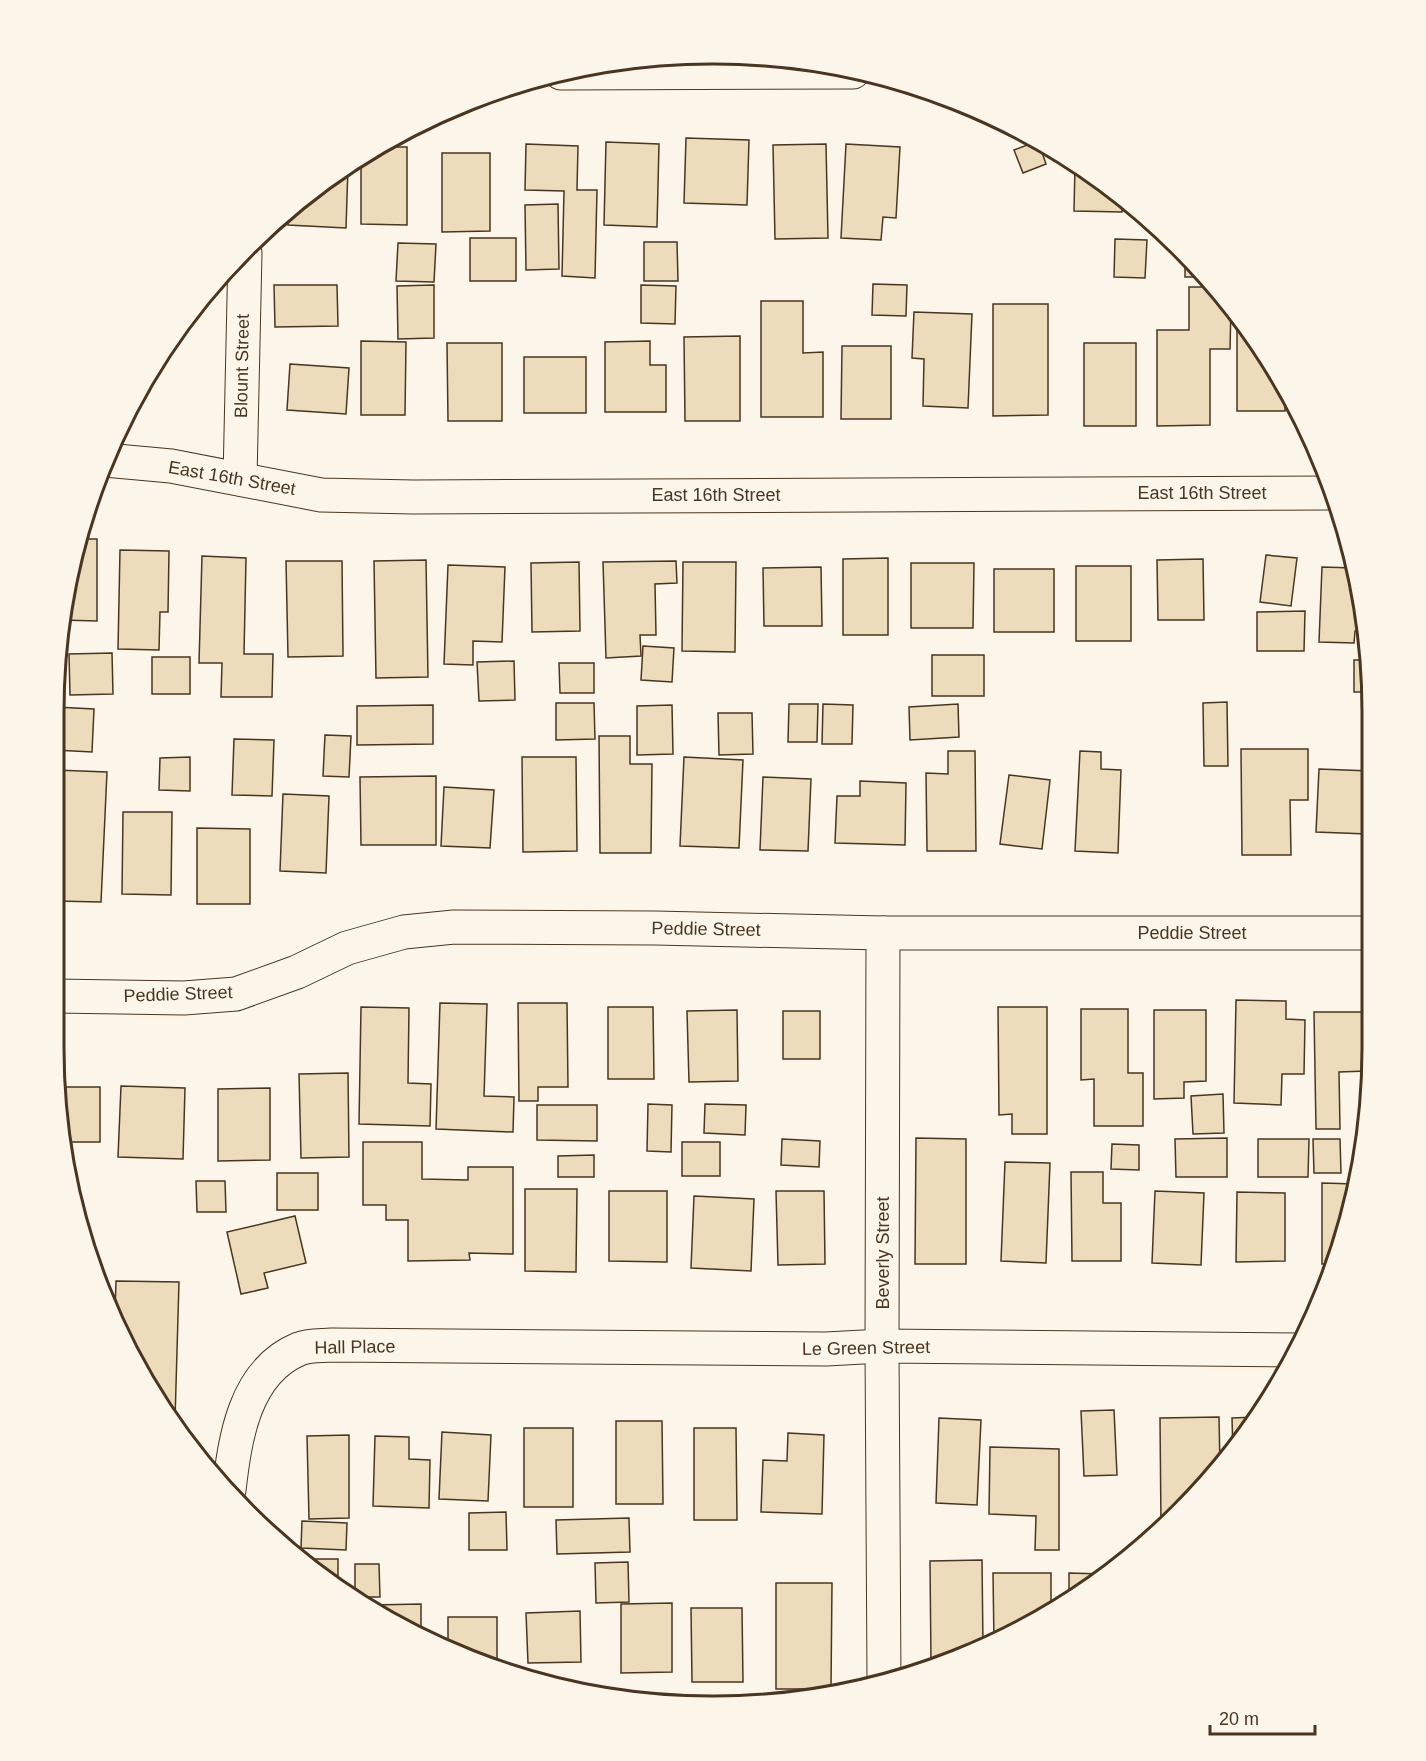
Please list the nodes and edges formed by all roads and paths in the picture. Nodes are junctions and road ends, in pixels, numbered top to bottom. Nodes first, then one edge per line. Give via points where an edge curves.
1 (812, 72) edge
2 (606, 74) edge
3 (245, 264) edge
4 (116, 461) edge
5 (240, 479) junction
6 (1323, 493) edge
7 (883, 933) junction
8 (1362, 933) edge
9 (64, 996) edge
10 (434, 1346) joint
11 (882, 1346) junction
12 (1287, 1350) edge
13 (230, 1482) edge
14 (884, 1673) edge

1 - 2 street
3 - 5 street, Blount Street
4 - 5 street, East 16th Street
5 - 6 street, East 16th Street via 321,495 413,497
7 - 8 street, Peddie Street
7 - 9 street, Peddie Street via 454,927 404,932 347,948 297,972 236,994 184,998
7 - 11 street, Beverly Street
10 - 11 street, Le Green Street
10 - 13 street, Hall Place via 311,1347 301,1348 279,1361 260,1380 241,1419
11 - 12 street, Le Green Street
11 - 14 street, Beverly Street

